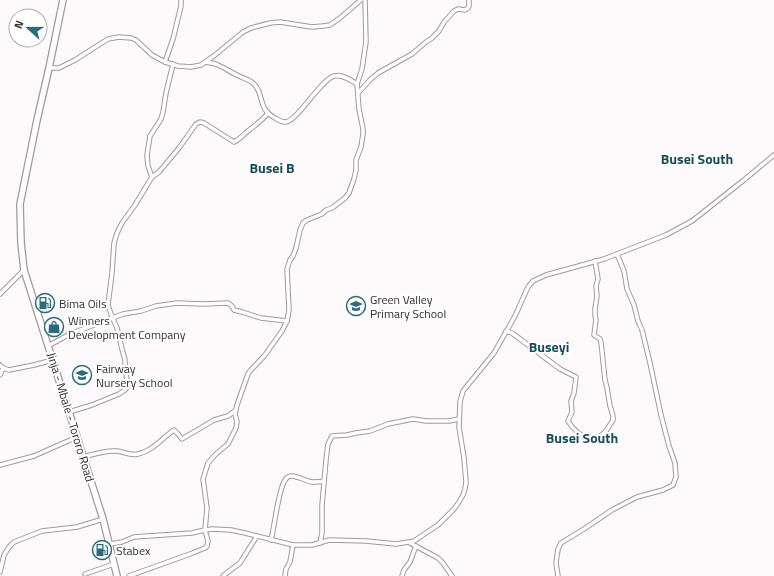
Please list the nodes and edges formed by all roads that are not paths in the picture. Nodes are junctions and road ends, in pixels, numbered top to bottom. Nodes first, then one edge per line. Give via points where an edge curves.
1 (63, 0) edge
2 (181, 0) edge
3 (361, 0) edge
4 (365, 0) edge
5 (469, 0) edge
6 (165, 62) junction
7 (206, 62) junction
8 (173, 64) junction
9 (49, 68) junction
10 (357, 84) junction
11 (358, 93) junction
12 (268, 113) junction
13 (774, 155) edge
14 (152, 177) junction
15 (617, 254) junction
16 (596, 261) junction
17 (24, 270) junction
18 (0, 294) edge
19 (112, 317) junction
20 (287, 321) junction
21 (506, 331) junction
22 (48, 346) junction
23 (53, 360) junction
24 (2, 366) edge
25 (0, 374) edge
26 (236, 410) junction
27 (69, 412) junction
28 (459, 419) junction
29 (77, 437) junction
30 (83, 457) junction
31 (0, 465) edge
32 (324, 482) junction
33 (103, 519) junction
34 (205, 530) junction
35 (257, 536) junction
36 (271, 540) junction
37 (409, 542) junction
38 (320, 543) junction
39 (110, 544) junction
40 (293, 545) junction
41 (416, 546) junction
42 (114, 564) junction
43 (0, 572) edge
44 (85, 574) dead end
45 (117, 576) edge
46 (129, 576) edge
47 (223, 576) edge
48 (285, 576) edge
49 (402, 576) edge
50 (452, 576) edge
51 (558, 576) edge

1 - 9 main road, Jinja - Mbale - Tororo Road
2 - 6 street
3 - 7 street via 330,25 312,27 280,22 251,28
4 - 10 street via 366,42
5 - 11 street via 468,8 454,11 432,38 412,54 378,73
6 - 8 street
6 - 9 street via 152,55 136,40 119,37 108,39 58,68
7 - 8 street via 191,67
7 - 12 street via 217,64 250,81 259,92 262,105
8 - 14 street via 163,112 150,136 147,155
9 - 17 main road, Jinja - Mbale - Tororo Road via 20,204
10 - 11 street
10 - 12 street via 335,76 328,79 291,120 278,120
11 - 20 street via 363,129 354,179 345,198 303,223 287,269
12 - 14 street via 234,142 204,123 196,124 179,148
13 - 15 street via 692,221 666,235
14 - 19 street via 122,224 114,243 108,305
15 - 16 street
15 - 51 street via 642,330 661,415 675,463 676,477 672,485 637,497 612,510 561,543 556,563
16 - 21 street via 546,274 533,281 528,286
16 - 21 street via 598,279 594,335 601,342 605,380 613,416 606,432 589,440 571,426 568,421 572,412 571,401 576,377 560,369
17 - 18 street
17 - 22 main road, Jinja - Mbale - Tororo Road
19 - 20 street via 156,306 228,303 234,310 261,318
19 - 22 street
19 - 27 street via 125,360 128,386 119,394
20 - 26 street via 265,355 248,374
21 - 28 street via 494,353 463,391
22 - 23 main road, Jinja - Mbale - Tororo Road
23 - 24 street via 9,370
23 - 27 main road, Jinja - Mbale - Tororo Road
24 - 25 street
26 - 30 street via 182,438 174,430 152,449 137,455 116,451
26 - 34 street via 236,428 228,444 208,464 204,474 207,508
27 - 29 main road, Jinja - Mbale - Tororo Road
28 - 32 street via 413,419 356,434 332,436 328,444
28 - 37 street via 466,482 463,495 454,509 438,525 414,542
29 - 30 main road, Jinja - Mbale - Tororo Road
29 - 31 street via 34,456
30 - 33 main road, Jinja - Mbale - Tororo Road
32 - 36 street via 303,480 294,476 287,478 279,498
32 - 38 street
33 - 39 main road, Jinja - Mbale - Tororo Road
33 - 43 street via 77,527 42,531 14,542 4,555
34 - 35 street via 231,530
34 - 39 street via 134,537
34 - 46 street via 208,544 205,548
35 - 36 street
35 - 47 street via 240,563
36 - 40 street
37 - 38 street via 396,544 329,540
37 - 41 street
38 - 40 street
39 - 42 main road, Jinja - Mbale - Tororo Road
40 - 48 street
41 - 49 street
41 - 50 street via 438,558
42 - 44 street
42 - 45 main road, Jinja - Mbale - Tororo Road

